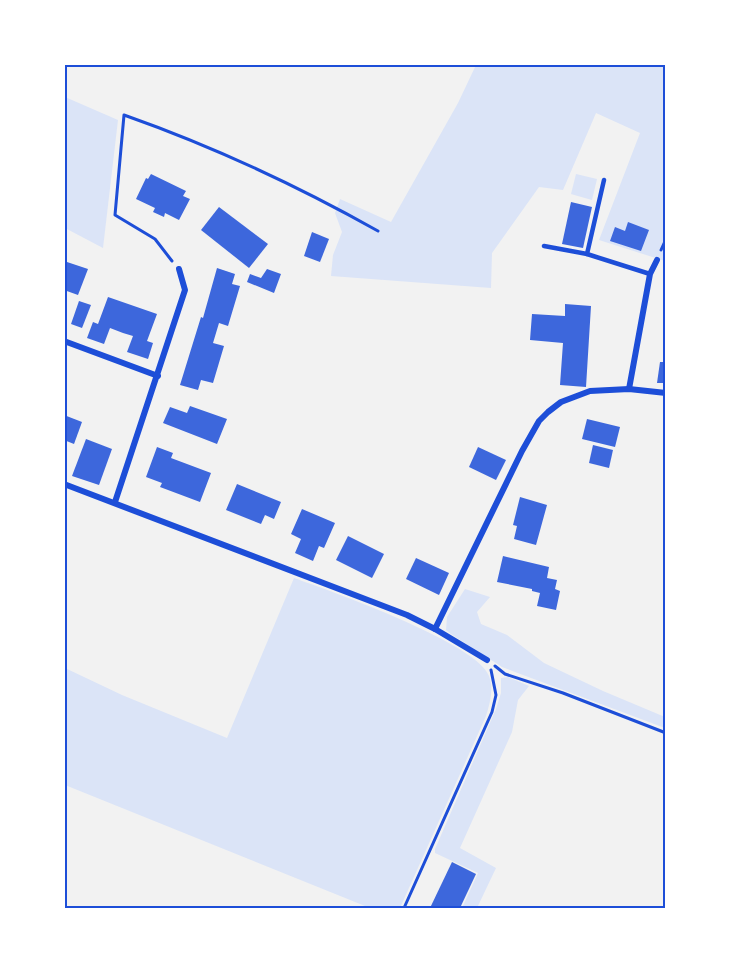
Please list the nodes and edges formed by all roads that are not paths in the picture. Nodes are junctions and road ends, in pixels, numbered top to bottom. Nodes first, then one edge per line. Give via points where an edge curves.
1 (604, 180) dead end
2 (544, 246) dead end
3 (587, 254) junction
4 (657, 260) dead end
5 (179, 269) road end
6 (650, 274) junction
7 (64, 341) edge
8 (158, 376) junction
9 (629, 389) junction
10 (666, 393) edge
11 (64, 484) edge
12 (115, 502) junction
13 (435, 629) junction
14 (487, 660) road end

1 - 3 lane
2 - 3 lane
3 - 6 lane
4 - 6 street
5 - 8 street via 186,290
6 - 9 street
7 - 8 street
8 - 12 street
9 - 10 street
9 - 13 street via 590,391 561,402 539,421
11 - 12 street
12 - 13 street
13 - 14 street

